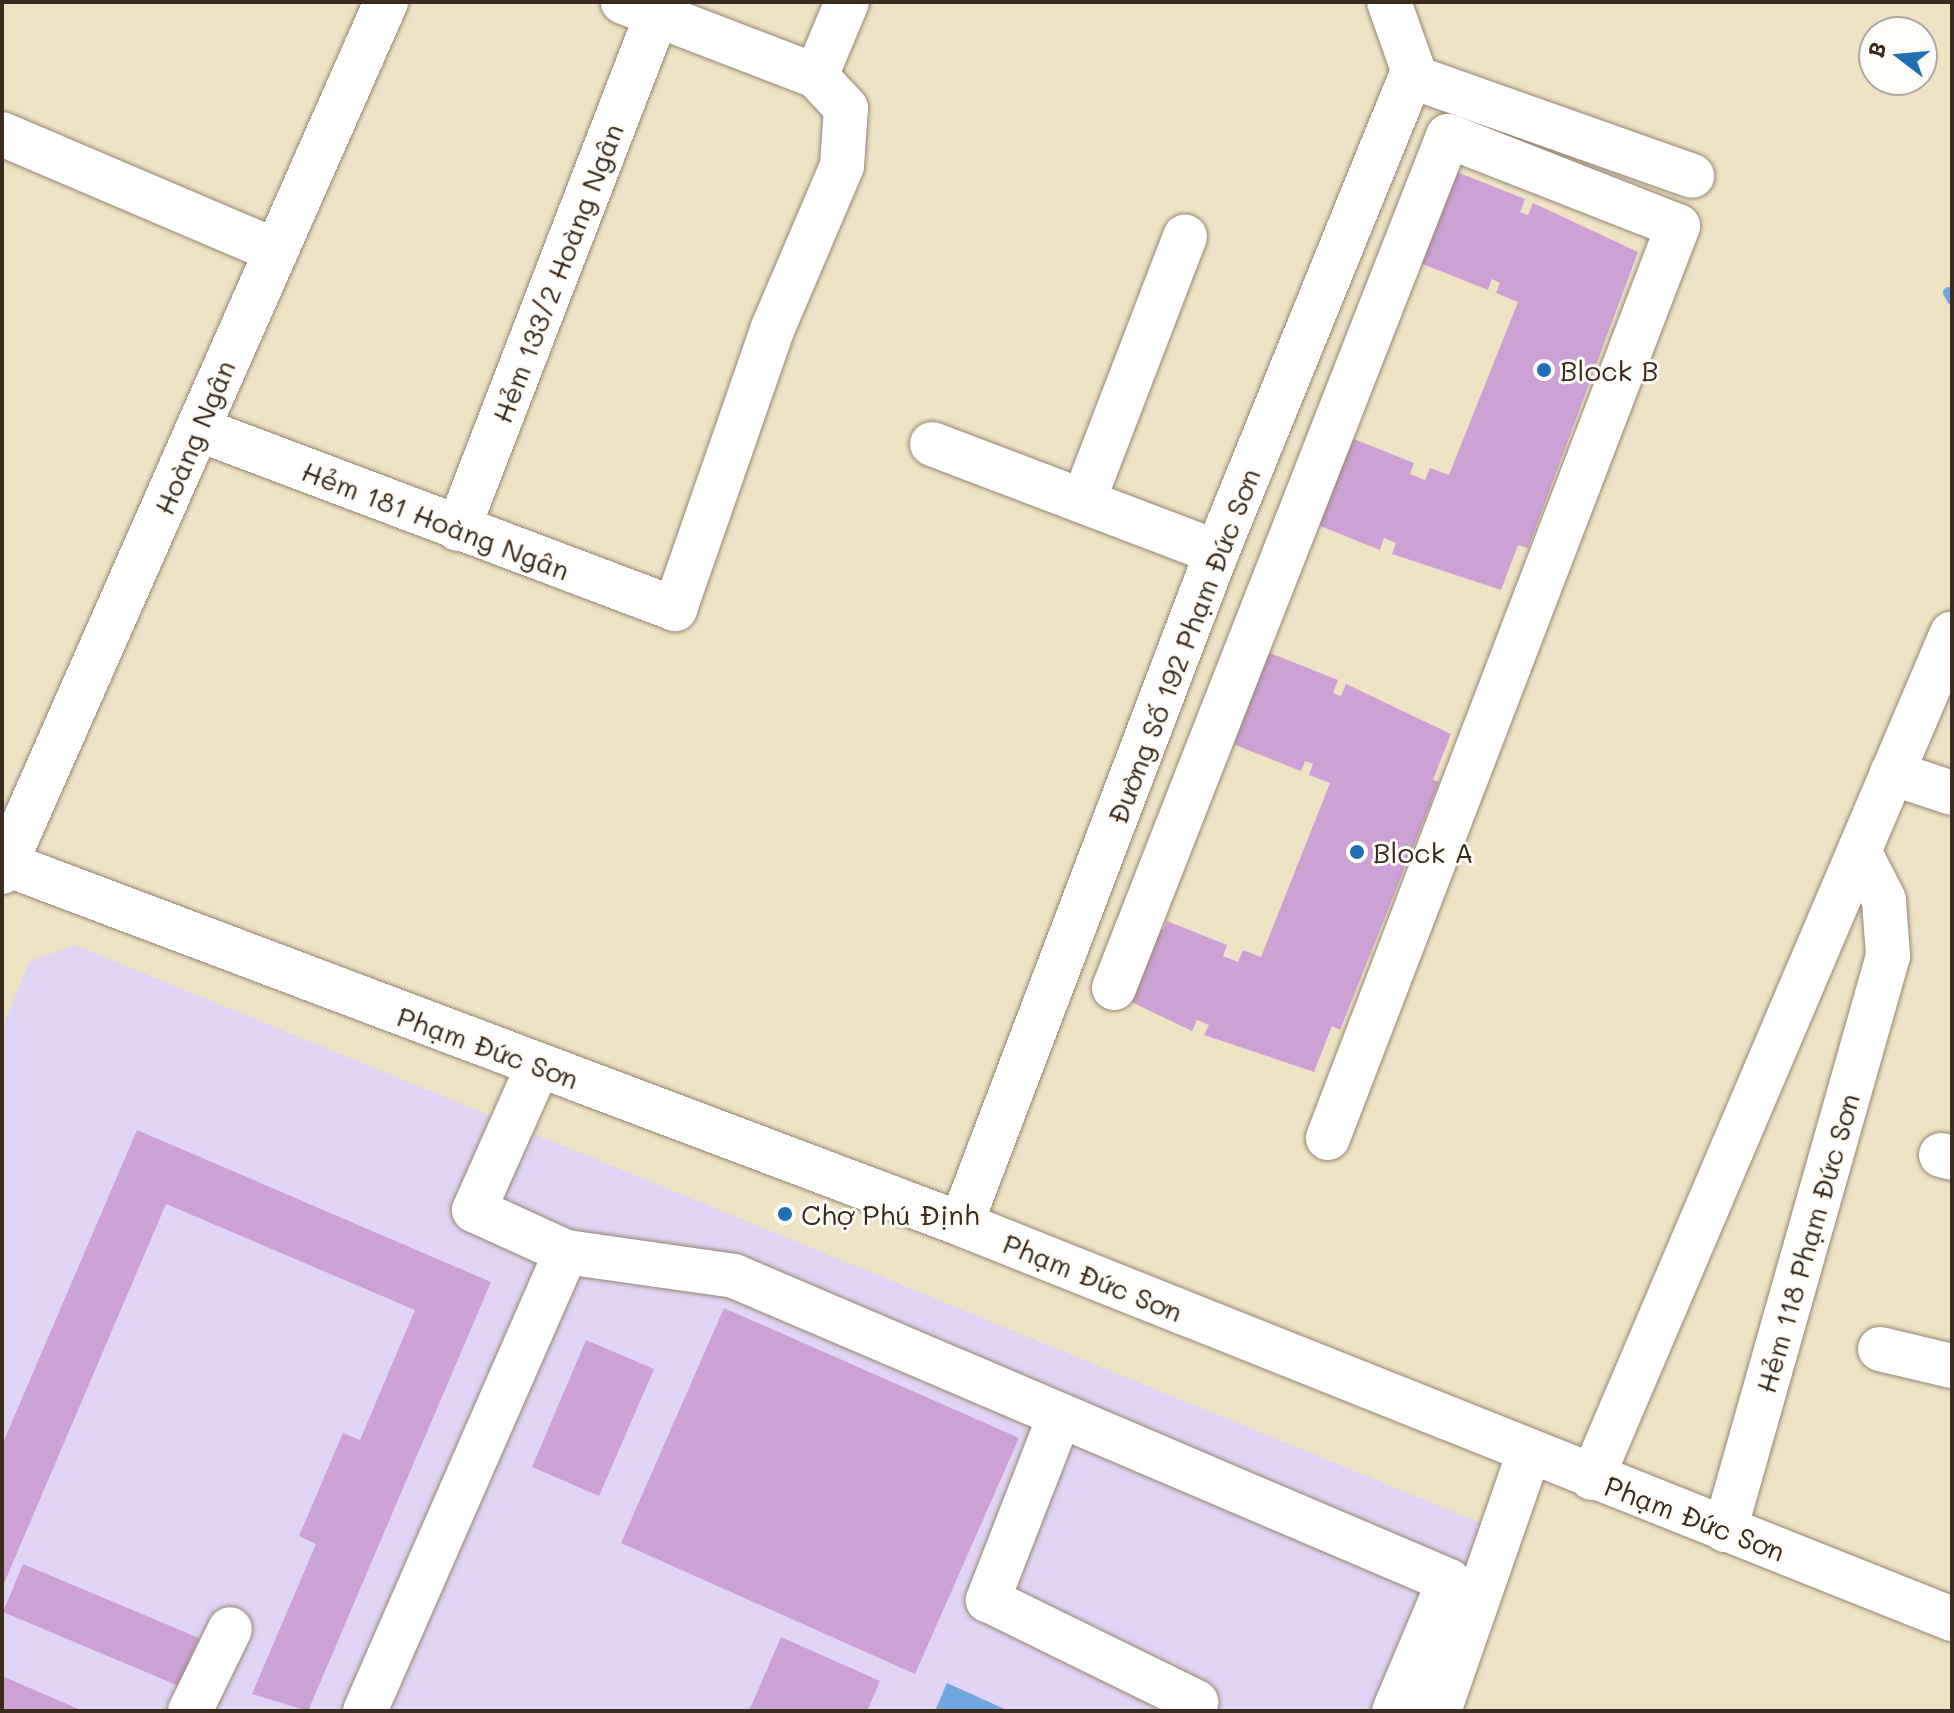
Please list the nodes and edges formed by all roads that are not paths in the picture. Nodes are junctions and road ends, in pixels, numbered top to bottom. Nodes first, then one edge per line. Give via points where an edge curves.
1 (386, 2) edge
2 (847, 2) edge
3 (1389, 2) edge
4 (640, 9) edge
5 (1413, 71) junction
6 (816, 76) junction
7 (2, 134) edge
8 (1692, 176) dead end
9 (1185, 237) dead end
10 (276, 251) junction
11 (198, 429) junction
12 (932, 444) dead end
13 (1085, 497) junction
14 (458, 529) junction
15 (1217, 552) junction
16 (1952, 634) edge
17 (1892, 773) junction
18 (1952, 793) edge
19 (17, 797) edge
20 (1105, 848) junction
21 (1859, 851) junction
22 (4, 868) edge
23 (1160, 871) junction
24 (1114, 988) dead end
25 (538, 1066) junction
26 (1328, 1138) dead end
27 (961, 1224) junction
28 (566, 1252) junction
29 (1880, 1349) dead end
30 (1952, 1366) edge
31 (1060, 1415) junction
32 (1529, 1453) junction
33 (1592, 1478) junction
34 (1725, 1530) junction
35 (1952, 1619) edge
36 (230, 1629) dead end
37 (1196, 1702) dead end
38 (190, 1711) edge
39 (365, 1711) edge
40 (1394, 1711) edge
41 (1439, 1711) edge

1 - 10 street, Hoàng Ngân
2 - 6 street
3 - 5 street
4 - 6 street
4 - 14 street, Hẻm 133/2 Hoàng Ngân
5 - 8 street via 1416,78
5 - 15 street, Đường Số 192 Phạm Đức Sơn
6 - 14 street, Hẻm 181 Hoàng Ngân via 846,108 842,166 772,330 675,609
7 - 10 street
9 - 13 street
10 - 11 street, Hoàng Ngân
11 - 14 street, Hẻm 181 Hoàng Ngân
11 - 19 street, Hoàng Ngân
12 - 13 street
13 - 15 street
15 - 20 street, Đường Số 192 Phạm Đức Sơn
16 - 17 street
17 - 18 street
17 - 21 street
19 - 22 street, Hoàng Ngân
20 - 23 street
20 - 27 street, Đường Số 192 Phạm Đức Sơn
21 - 33 street
21 - 34 street, Hẻm 118 Phạm Đức Sơn via 1884,900 1888,956
22 - 25 street, Phạm Đức Sơn
23 - 24 street
23 - 26 street via 1448,136 1678,226
25 - 27 street, Phạm Đức Sơn
25 - 28 street via 474,1210
27 - 32 street, Phạm Đức Sơn
28 - 31 street via 734,1276
28 - 39 street
29 - 30 street
31 - 37 street via 988,1600
31 - 40 street via 1449,1581
32 - 33 street, Phạm Đức Sơn
32 - 41 street
33 - 34 street, Phạm Đức Sơn
34 - 35 street, Phạm Đức Sơn
36 - 38 street

